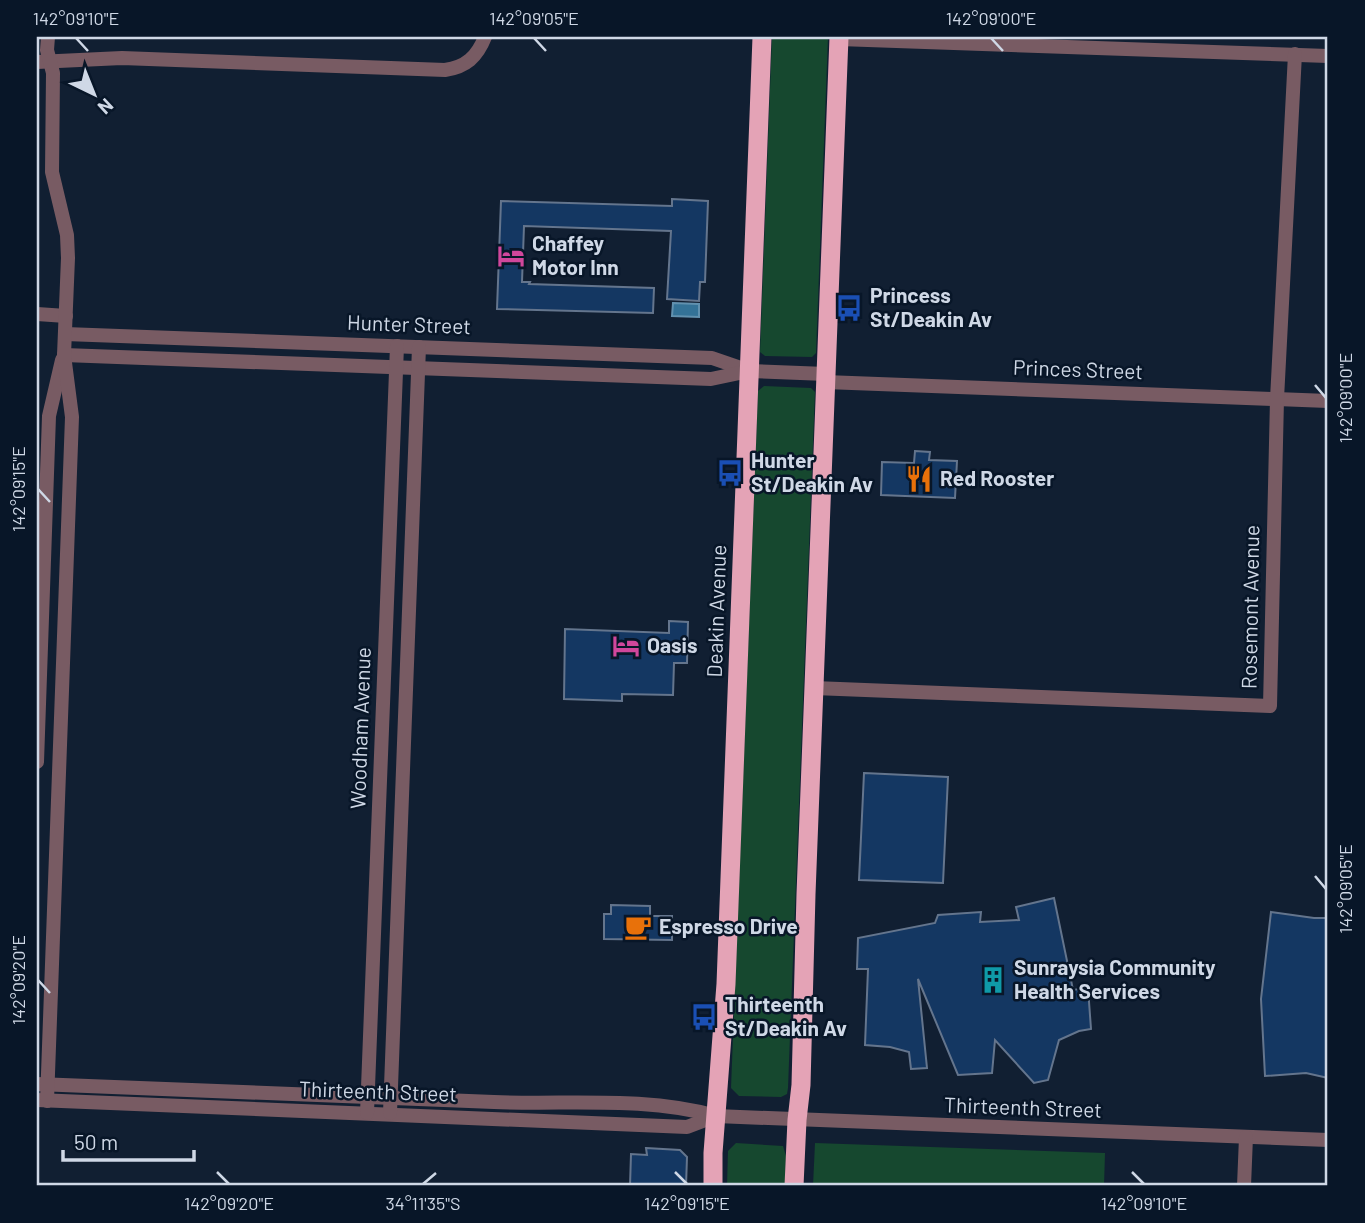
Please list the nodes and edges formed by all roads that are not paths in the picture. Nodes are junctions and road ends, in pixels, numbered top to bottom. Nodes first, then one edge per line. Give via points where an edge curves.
1 (48, 37) edge
2 (485, 37) edge
3 (762, 37) edge
4 (839, 38) edge
5 (1295, 54) junction
6 (1328, 56) edge
7 (44, 62) edge
8 (37, 314) edge
9 (66, 316) junction
10 (65, 334) junction
11 (397, 346) junction
12 (419, 347) junction
13 (64, 355) junction
14 (397, 368) junction
15 (418, 370) junction
16 (749, 371) junction
17 (825, 378) junction
18 (1277, 399) junction
19 (1328, 401) edge
20 (814, 688) junction
21 (37, 762) edge
22 (42, 1084) edge
23 (368, 1097) junction
24 (391, 1098) junction
25 (42, 1101) edge
26 (367, 1113) junction
27 (390, 1113) junction
28 (716, 1116) junction
29 (797, 1120) junction
30 (1246, 1137) junction
31 (1328, 1140) edge
32 (713, 1186) edge
33 (794, 1186) edge
34 (1244, 1186) edge

1 - 7 street
2 - 7 street via 470,61 445,70 122,58
3 - 16 highway, Deakin Avenue
4 - 5 street
4 - 17 highway
5 - 6 street
5 - 18 street, Rosemont Avenue
7 - 9 street via 53,73 51,172 67,234
8 - 9 street
9 - 10 street
10 - 11 street, Hunter Street
10 - 13 street
11 - 12 street, Hunter Street
11 - 14 street, Woodham Avenue
12 - 15 street, Woodham Avenue
12 - 16 street, Hunter Street via 712,358
13 - 14 street, Hunter Street
13 - 21 street via 49,416
13 - 22 street via 72,417
14 - 15 street, Hunter Street
14 - 23 street, Woodham Avenue
15 - 16 street, Hunter Street via 711,379
15 - 24 street, Woodham Avenue
16 - 17 street, Hunter Street
16 - 28 highway, Deakin Avenue via 726,984
17 - 18 street, Princes Street
17 - 20 highway
18 - 19 street, Princes Street
18 - 20 street, Rosemont Avenue via 1270,706
20 - 29 highway
22 - 23 street, Thirteenth Street
22 - 25 street
23 - 24 street, Thirteenth Street
23 - 26 street, Woodham Avenue
24 - 27 street, Woodham Avenue
24 - 28 street, Thirteenth Street via 603,1102 680,1107
25 - 26 street, Thirteenth Street
26 - 27 street, Thirteenth Street
27 - 28 street, Thirteenth Street via 687,1127
28 - 29 street, Thirteenth Street
28 - 32 highway, Deakin Avenue
29 - 30 street, Thirteenth Street
29 - 33 highway
30 - 31 street, Thirteenth Street
30 - 34 street

